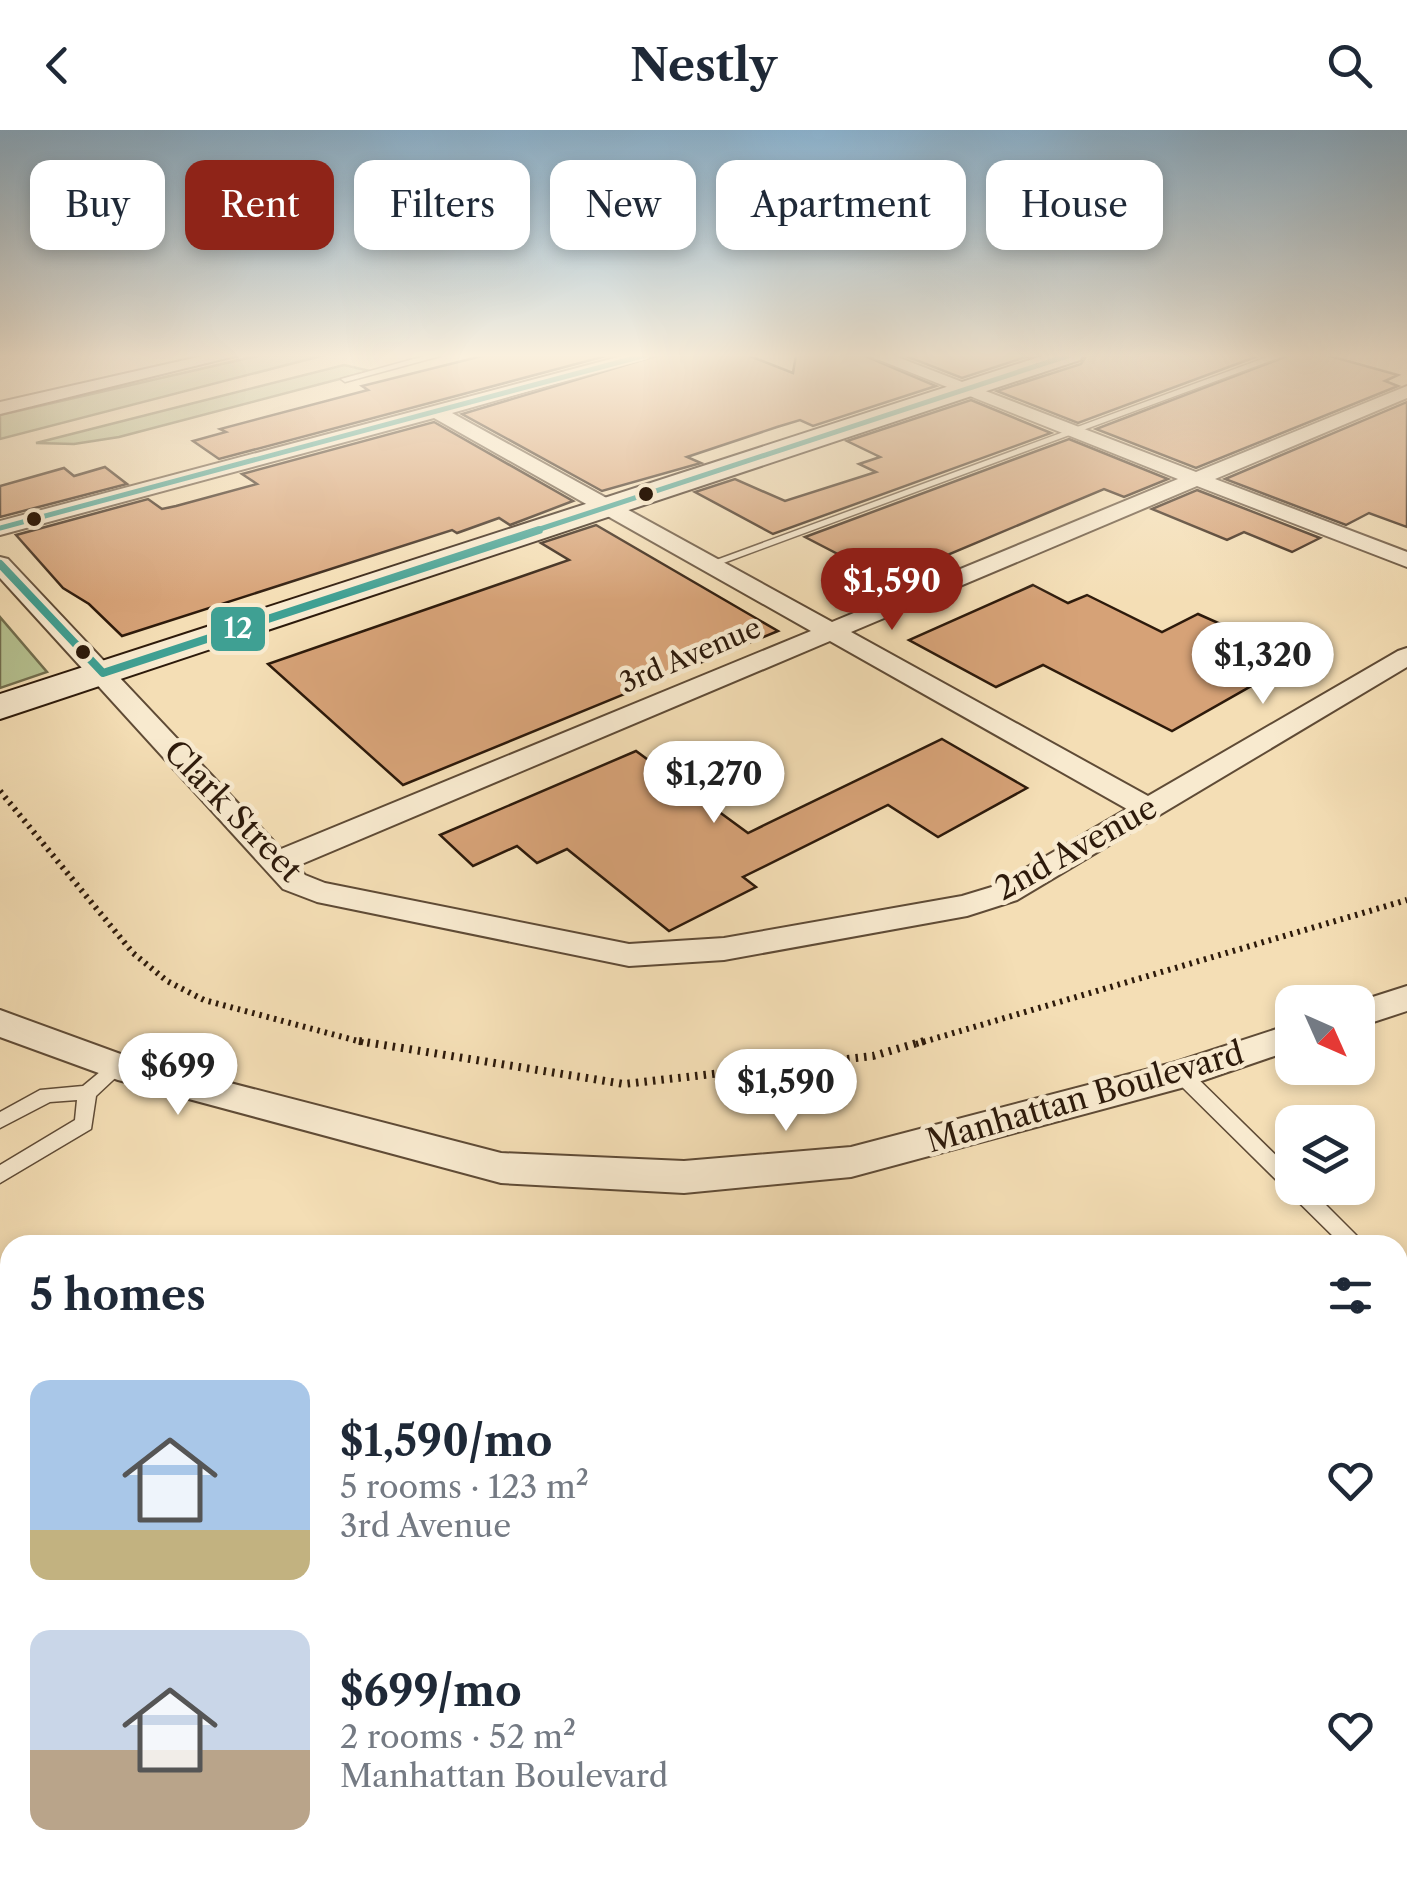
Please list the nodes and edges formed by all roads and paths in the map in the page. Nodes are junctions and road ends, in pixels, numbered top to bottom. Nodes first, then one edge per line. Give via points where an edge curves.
1 (345, 437) edge
2 (481, 437) edge
3 (825, 437) edge
4 (1063, 437) edge
5 (1087, 437) edge
6 (1300, 437) edge
7 (1197, 479) junction
8 (609, 508) junction
9 (0, 528) edge
10 (1407, 560) edge
11 (714, 563) junction
12 (0, 564) edge
13 (833, 630) junction
14 (1407, 656) edge
15 (102, 673) junction
16 (0, 707) edge
17 (0, 791) edge
18 (1148, 808) junction
19 (276, 863) junction
20 (1407, 900) edge
21 (593, 948) joint
22 (1407, 998) edge
23 (1375, 1009) edge
24 (0, 1023) edge
25 (1275, 1042) edge
26 (118, 1067) junction
27 (1182, 1074) junction
28 (87, 1093) junction
29 (0, 1121) edge
30 (1275, 1165) edge
31 (0, 1175) edge
32 (1315, 1205) edge
33 (1346, 1235) edge

1 - 9 street
2 - 8 street
3 - 8 street
4 - 11 lane
5 - 7 street
6 - 7 street, 3rd Avenue
7 - 10 street
7 - 13 street, 3rd Avenue
8 - 11 street
8 - 15 street
11 - 13 street
12 - 15 street, Clark Street
13 - 18 street
13 - 19 street, 3rd Avenue
14 - 18 street, 2nd Avenue
15 - 16 street
15 - 19 street, Clark Street
17 - 20 path via 134,953 167,982 204,1000 378,1046 624,1084 874,1056
18 - 21 street, 2nd Avenue via 1006,893 968,906 724,949 629,955
19 - 21 street, Clark Street via 294,882 317,892
22 - 23 street
24 - 26 street, Manhattan Boulevard
25 - 27 street, Manhattan Boulevard
26 - 27 street, Manhattan Boulevard via 502,1168 684,1178 851,1162
26 - 28 lane
27 - 30 lane
28 - 29 lane via 46,1095
28 - 31 lane via 84,1124
32 - 33 lane

